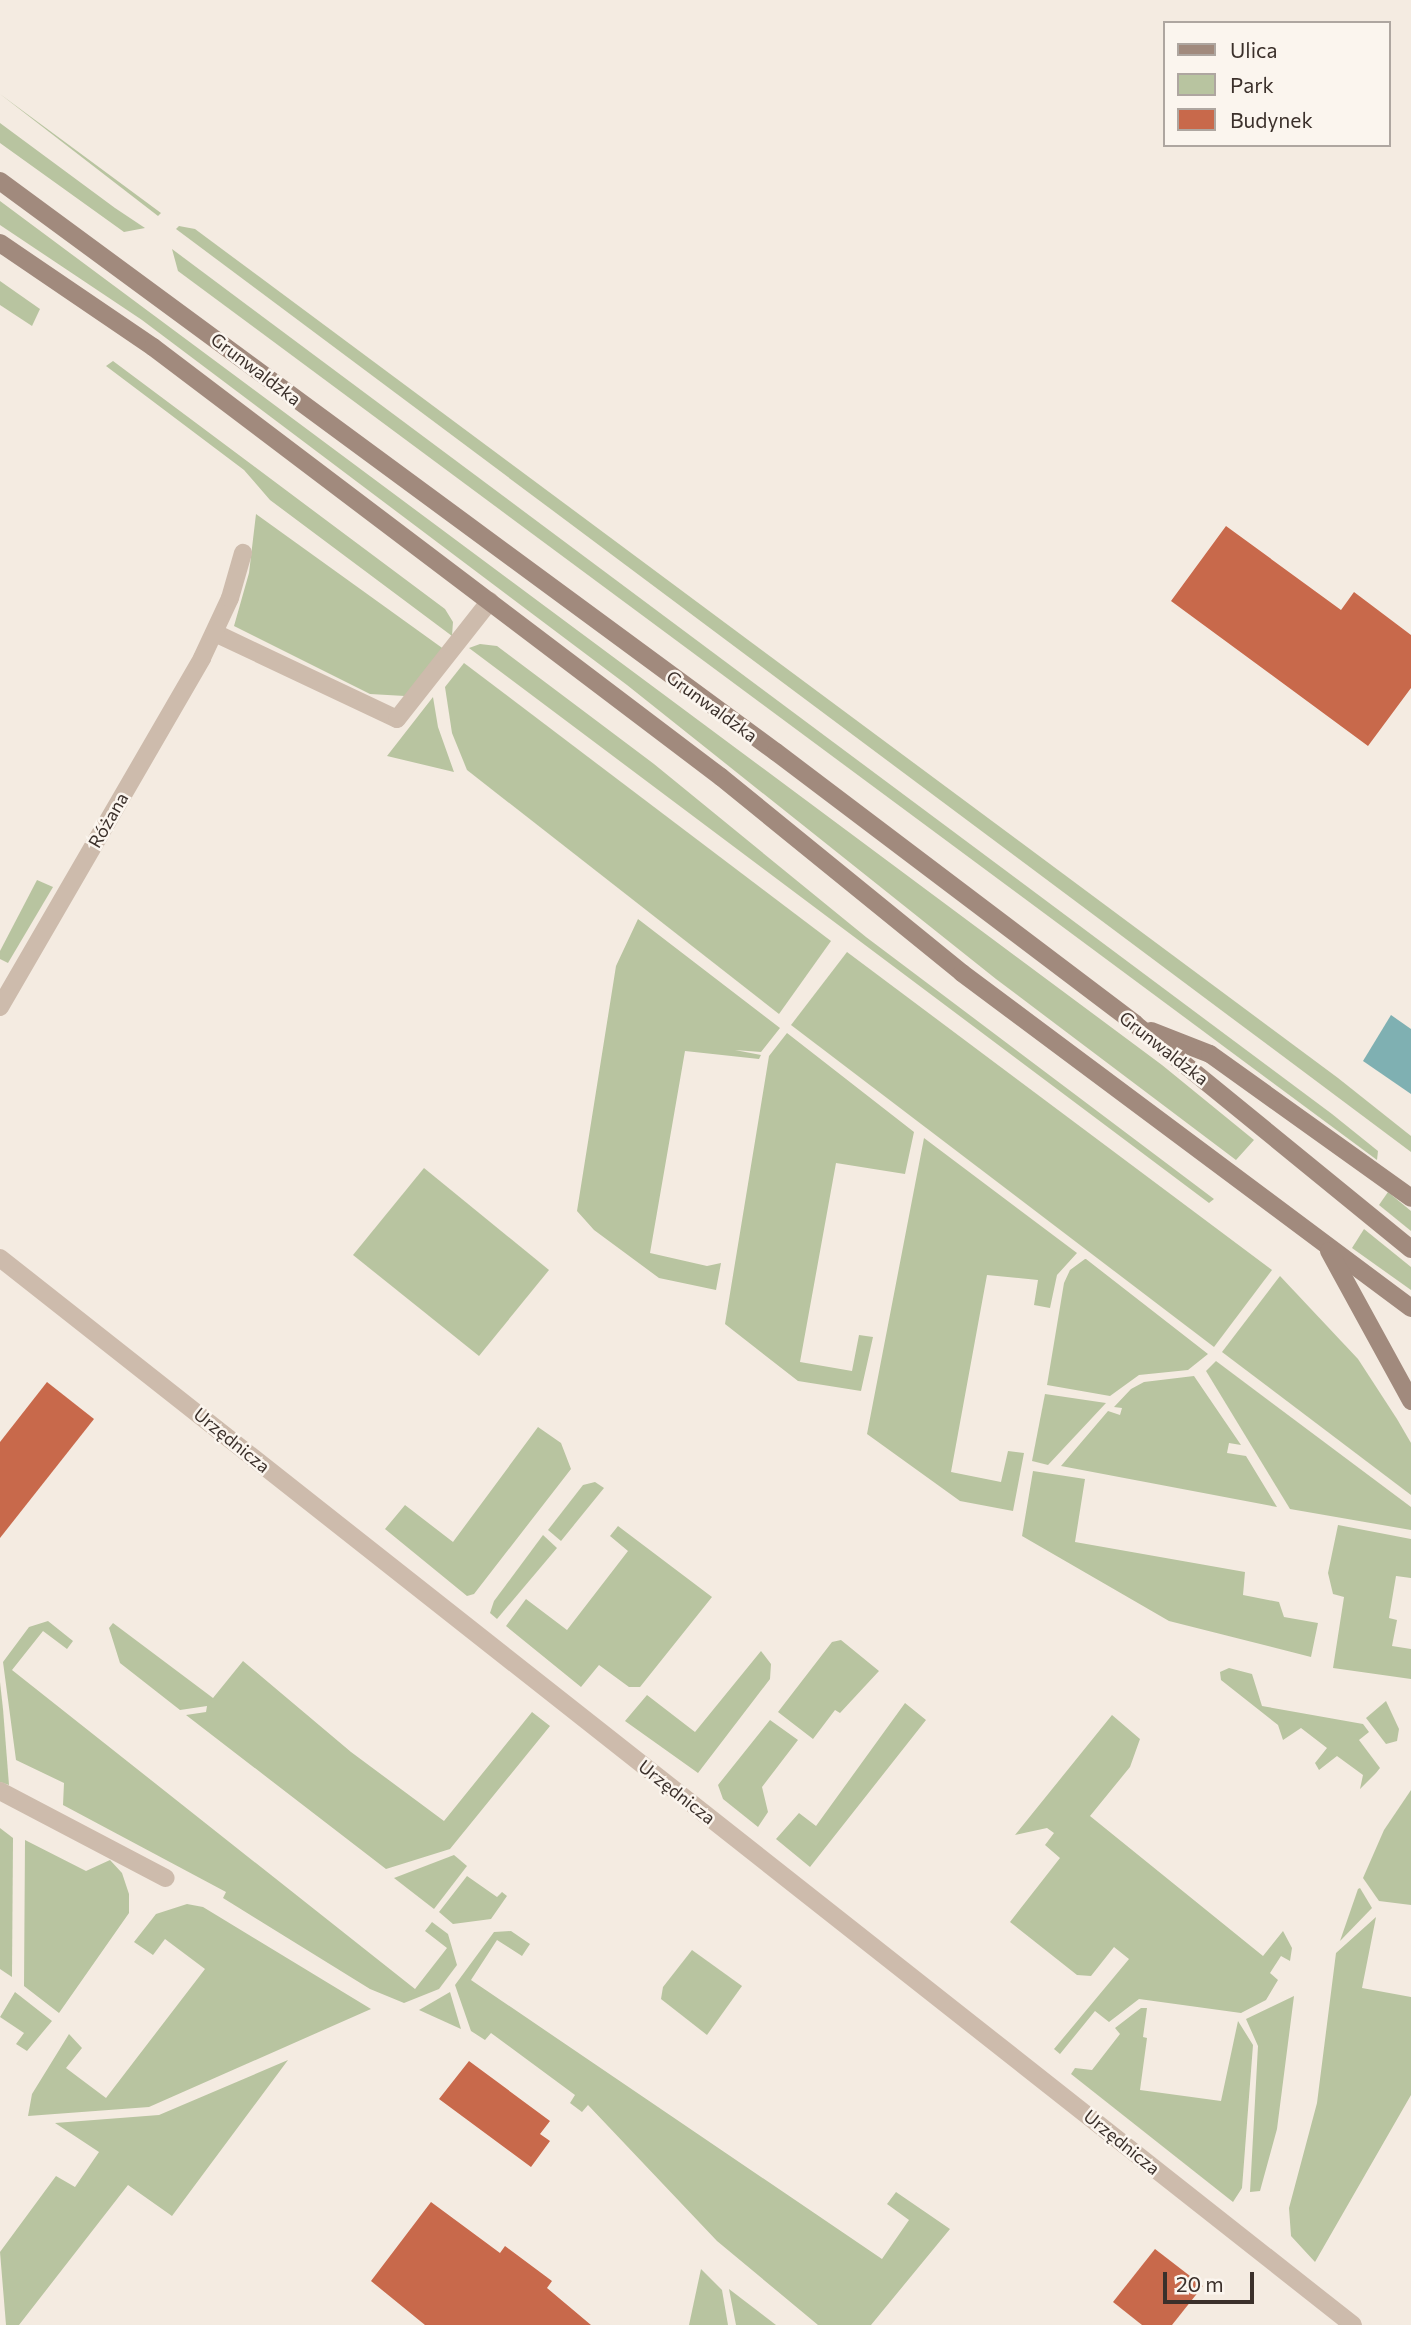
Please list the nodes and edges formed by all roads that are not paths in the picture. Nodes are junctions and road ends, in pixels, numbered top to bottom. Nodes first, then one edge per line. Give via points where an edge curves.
1 (0, 180) edge
2 (0, 243) edge
3 (243, 553) dead end
4 (490, 601) junction
5 (215, 633) junction
6 (0, 1007) edge
7 (1135, 1024) junction
8 (1411, 1198) edge
9 (1327, 1248) junction
10 (1411, 1250) edge
11 (0, 1258) edge
12 (1411, 1308) edge
13 (1411, 1401) edge
14 (0, 1791) edge
15 (166, 1878) dead end
16 (1353, 2325) edge

1 - 7 main road, Grunwaldzka
2 - 4 main road via 153,347
3 - 5 street, Różana
4 - 5 street via 397,719
4 - 9 main road via 721,776 962,973
5 - 6 street, Różana
7 - 8 main road via 1210,1054
7 - 10 main road, Grunwaldzka
9 - 12 main road
9 - 13 main road
11 - 16 street, Urzędnicza
14 - 15 street

